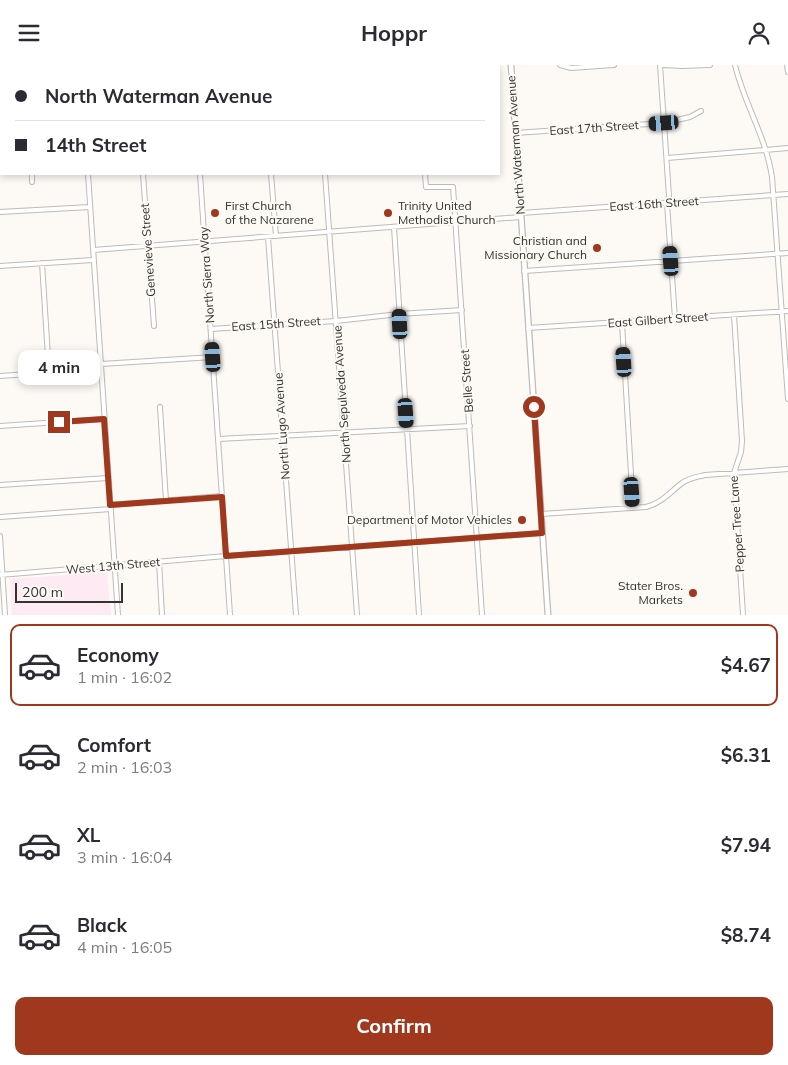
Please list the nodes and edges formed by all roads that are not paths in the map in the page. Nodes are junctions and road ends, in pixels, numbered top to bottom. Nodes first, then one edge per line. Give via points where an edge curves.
1 (510, 65) edge
2 (560, 65) edge
3 (606, 65) edge
4 (614, 65) edge
5 (662, 65) edge
6 (710, 65) edge
7 (735, 65) edge
8 (787, 65) edge
9 (788, 72) edge
10 (700, 111) dead end
11 (664, 123) junction
12 (515, 133) junction
13 (788, 148) edge
14 (765, 151) junction
15 (667, 158) junction
16 (32, 175) edge
17 (88, 175) edge
18 (143, 175) edge
19 (200, 175) edge
20 (271, 175) edge
21 (325, 175) edge
22 (425, 175) edge
23 (32, 182) dead end
24 (788, 194) edge
25 (773, 195) junction
26 (667, 203) junction
27 (90, 207) junction
28 (0, 212) edge
29 (521, 215) junction
30 (455, 223) junction
31 (394, 227) junction
32 (329, 232) junction
33 (276, 236) junction
34 (268, 237) junction
35 (204, 241) junction
36 (148, 246) junction
37 (93, 250) junction
38 (788, 253) edge
39 (778, 254) junction
40 (93, 260) junction
41 (671, 261) junction
42 (42, 263) junction
43 (0, 266) edge
44 (524, 271) junction
45 (462, 310) junction
46 (781, 311) junction
47 (788, 311) edge
48 (399, 313) junction
49 (734, 315) junction
50 (675, 319) junction
51 (336, 321) junction
52 (622, 323) junction
53 (274, 325) junction
54 (154, 327) dead end
55 (211, 329) junction
56 (528, 329) junction
57 (213, 357) junction
58 (101, 367) junction
59 (49, 372) junction
60 (0, 376) edge
61 (788, 399) edge
62 (160, 407) dead end
63 (104, 419) junction
64 (470, 425) junction
65 (0, 426) edge
66 (407, 429) junction
67 (344, 433) junction
68 (282, 435) junction
69 (218, 439) junction
70 (788, 469) edge
71 (734, 473) junction
72 (108, 478) junction
73 (0, 485) edge
74 (222, 497) junction
75 (166, 501) junction
76 (110, 507) junction
77 (633, 508) junction
78 (541, 514) junction
79 (0, 517) edge
80 (542, 533) junction
81 (0, 536) edge
82 (478, 538) junction
83 (414, 542) junction
84 (353, 547) junction
85 (291, 551) junction
86 (226, 556) junction
87 (159, 561) junction
88 (114, 566) junction
89 (1, 575) edge
90 (5, 615) edge
91 (118, 615) edge
92 (162, 615) edge
93 (230, 615) edge
94 (296, 615) edge
95 (357, 615) edge
96 (419, 615) edge
97 (482, 615) edge
98 (548, 615) edge
99 (744, 615) edge

1 - 12 main road, North Waterman Avenue
2 - 3 street via 571,68
3 - 4 street
5 - 6 street
5 - 11 street
7 - 14 street
8 - 9 street
10 - 11 street, East 17th Street via 690,117
11 - 12 street, East 17th Street
11 - 15 street
12 - 29 main road, North Waterman Avenue
13 - 14 street
14 - 15 street
14 - 25 street via 771,167
15 - 26 street
16 - 23 street
17 - 27 street
18 - 36 street, Genevieve Street
19 - 35 street, North Sierra Way
20 - 33 street
21 - 32 street, North Sepulveda Avenue
22 - 30 street, Belle Street via 426,187 453,187
24 - 25 street, East 16th Street
25 - 26 street, East 16th Street
25 - 39 street
26 - 29 street, East 16th Street
26 - 41 street
27 - 28 street
27 - 37 street
29 - 30 street, East 16th Street
29 - 44 main road, North Waterman Avenue
30 - 31 street, East 16th Street
30 - 45 street, Belle Street
31 - 32 street, East 16th Street
31 - 48 street
32 - 33 street, East 16th Street
32 - 51 street, North Sepulveda Avenue
33 - 34 street, East 16th Street
34 - 35 street, East 16th Street
34 - 53 street, North Lugo Avenue
35 - 36 street, East 16th Street
35 - 55 street, North Sierra Way
36 - 37 street, East 16th Street
36 - 54 street, Genevieve Street
37 - 40 street
38 - 39 street
39 - 41 street
39 - 46 street
40 - 42 street
40 - 58 street
41 - 44 street
41 - 50 street
42 - 43 street
42 - 59 street
44 - 56 main road, North Waterman Avenue
45 - 48 street, East 15th Street
45 - 64 street, Belle Street
46 - 47 street, East Gilbert Street
46 - 49 street, East Gilbert Street
46 - 61 street
48 - 51 street, East 15th Street
48 - 66 street
49 - 50 street, East Gilbert Street
49 - 71 street, Pepper Tree Lane via 742,441
50 - 52 street, East Gilbert Street
51 - 53 street, East 15th Street
51 - 67 street, North Sepulveda Avenue
52 - 56 street, East Gilbert Street
52 - 77 street
53 - 55 street, East 15th Street
53 - 68 street, North Lugo Avenue
55 - 57 street, North Sierra Way
56 - 78 main road, North Waterman Avenue
57 - 58 street
57 - 69 street, North Sierra Way
58 - 59 street
58 - 63 street
59 - 60 street
62 - 75 street
63 - 65 street
63 - 72 street
64 - 66 street
64 - 82 street, Belle Street
66 - 67 street
66 - 83 street
67 - 68 street
67 - 84 street, North Sepulveda Avenue
68 - 69 street
68 - 85 street, North Lugo Avenue
69 - 74 street, North Sierra Way
70 - 71 street
71 - 77 street via 694,477 654,505
71 - 99 street, Pepper Tree Lane
72 - 73 street
72 - 76 street
74 - 75 street
74 - 86 street, North Sierra Way
75 - 76 street
76 - 79 street
76 - 88 street
77 - 78 street
78 - 80 main road, North Waterman Avenue
80 - 82 street, West 13th Street
80 - 98 main road, North Waterman Avenue
81 - 89 street
82 - 83 street, West 13th Street
82 - 97 street, Belle Street
83 - 84 street, West 13th Street
83 - 96 street
84 - 85 street, West 13th Street
84 - 95 street, North Sepulveda Avenue
85 - 86 street, West 13th Street
85 - 94 street, North Lugo Avenue
86 - 87 street, West 13th Street
86 - 93 street, North Sierra Way
87 - 88 street, West 13th Street
87 - 92 street
88 - 89 street, West 13th Street
88 - 91 street
89 - 90 street

